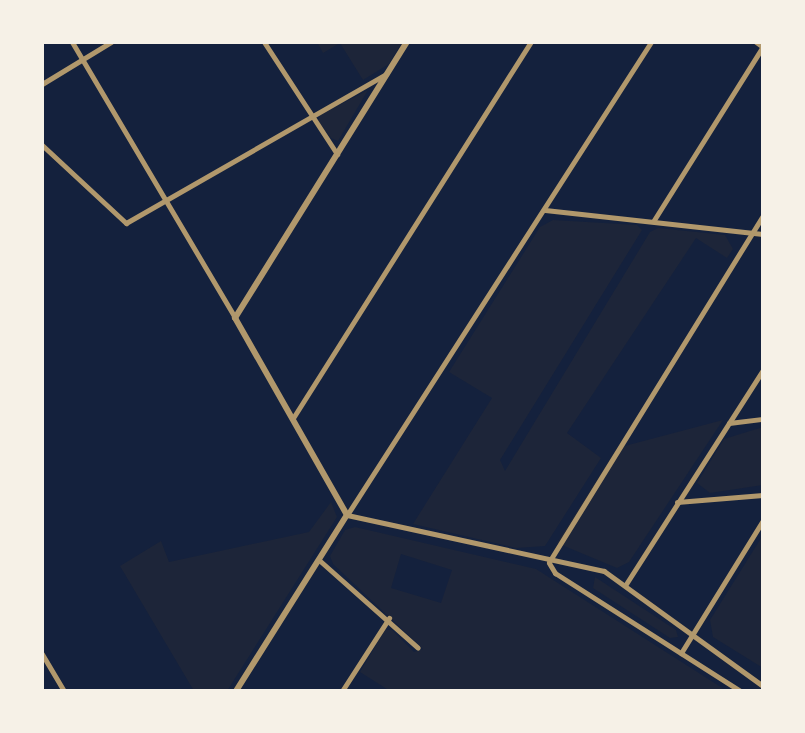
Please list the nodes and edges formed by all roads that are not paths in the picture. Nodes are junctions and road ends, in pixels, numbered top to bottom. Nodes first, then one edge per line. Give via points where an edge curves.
1 (72, 42) edge
2 (111, 42) edge
3 (264, 42) edge
4 (407, 42) edge
5 (531, 42) edge
6 (651, 42) edge
7 (756, 42) edge
8 (763, 46) edge
9 (82, 60) junction
10 (387, 74) junction
11 (42, 84) edge
12 (310, 117) junction
13 (42, 145) edge
14 (337, 154) junction
15 (166, 201) junction
16 (545, 210) junction
17 (763, 215) edge
18 (654, 220) junction
19 (752, 233) junction
20 (763, 234) edge
21 (235, 318) junction
22 (763, 370) edge
23 (293, 418) junction
24 (763, 419) edge
25 (729, 423) junction
26 (763, 495) edge
27 (677, 502) junction
28 (347, 515) junction
29 (763, 520) edge
30 (319, 560) junction
31 (549, 563) junction
32 (626, 584) junction
33 (389, 618) junction
34 (692, 635) junction
35 (418, 648) dead end
36 (681, 653) junction
37 (42, 654) edge
38 (763, 686) edge
39 (64, 691) edge
40 (236, 691) edge
41 (342, 691) edge
42 (740, 691) edge

1 - 9 street
2 - 9 street
3 - 12 street
4 - 10 street
5 - 23 street
6 - 16 street
7 - 8 street
8 - 18 street
9 - 11 street
9 - 15 street
10 - 12 street
10 - 14 street
12 - 14 street
12 - 15 street
13 - 15 street via 126,223
14 - 21 street
15 - 21 street
16 - 18 street
16 - 28 street
17 - 19 street
18 - 19 street
19 - 20 street
19 - 31 street
21 - 23 street
22 - 25 street
23 - 28 street
24 - 25 street
25 - 27 street
26 - 27 street
27 - 32 street
28 - 30 street
28 - 31 street
29 - 34 street
30 - 33 street
30 - 40 street
31 - 32 street via 582,565
31 - 36 street via 555,573
32 - 34 street
33 - 35 street
33 - 41 street
34 - 36 street
34 - 38 street
36 - 42 street
37 - 39 street

